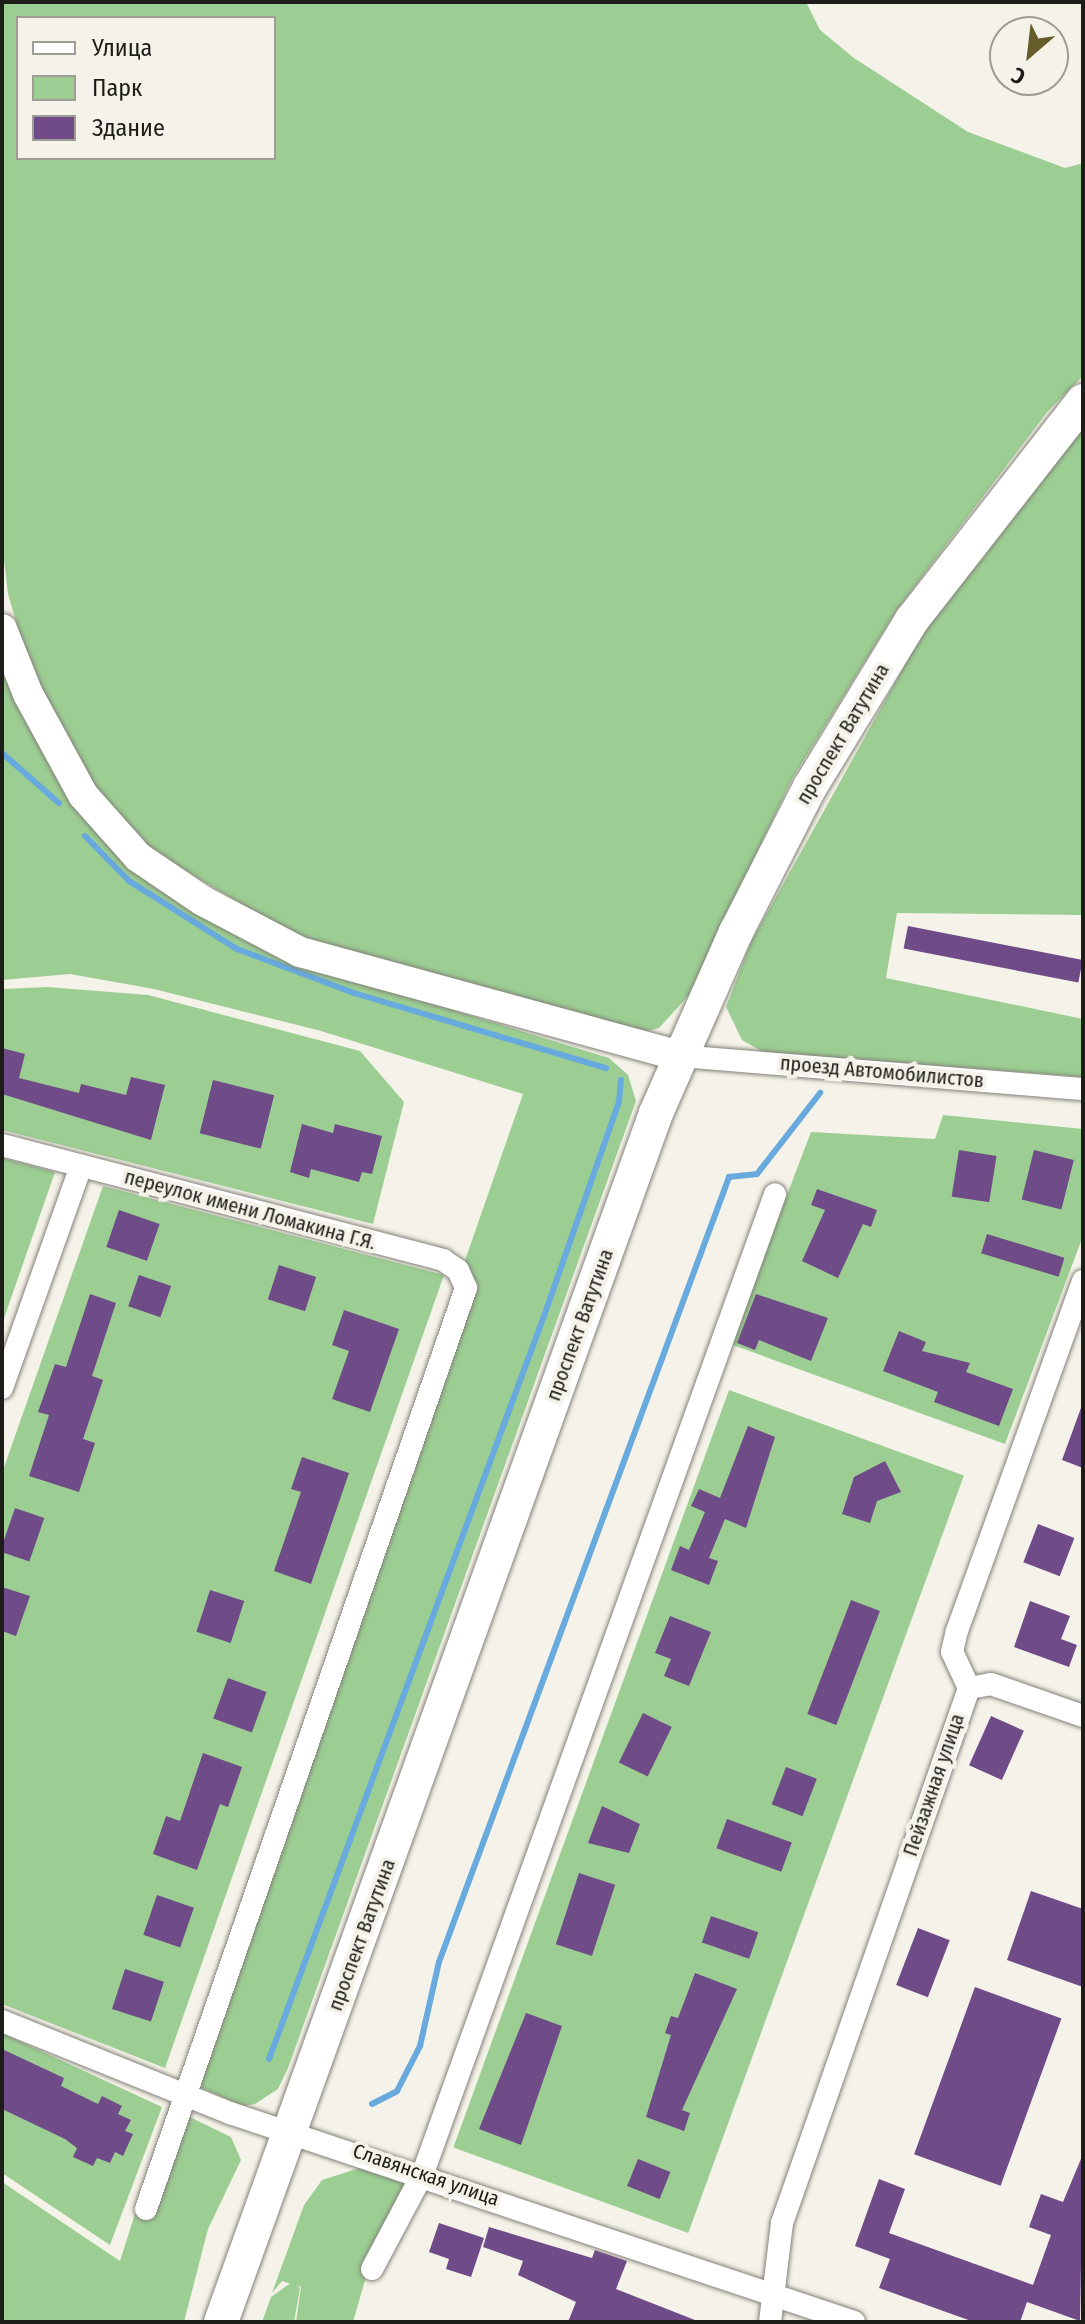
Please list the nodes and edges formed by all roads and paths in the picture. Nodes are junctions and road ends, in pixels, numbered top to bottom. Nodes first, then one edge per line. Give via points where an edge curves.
1 (1083, 401) edge
2 (2, 629) edge
3 (680, 1056) junction
4 (1083, 1089) edge
5 (2, 1145) edge
6 (81, 1166) junction
7 (775, 1194) dead end
8 (1083, 1281) edge
9 (2, 1388) edge
10 (969, 1688) junction
11 (1083, 1716) edge
12 (2, 2021) edge
13 (187, 2097) junction
14 (292, 2131) junction
15 (423, 2173) junction
16 (146, 2209) dead end
17 (372, 2269) dead end
18 (776, 2297) junction
19 (221, 2322) edge
20 (770, 2322) edge
21 (854, 2322) edge

1 - 3 main road, проспект Ватутина via 912,620 810,787
2 - 3 street via 28,694 83,795 138,857 203,901 300,952
3 - 4 street, проезд Автомобилистов
3 - 14 main road, проспект Ватутина
5 - 6 street, переулок имени Ломакина Г.Я.
6 - 9 street
6 - 13 street, переулок имени Ломакина Г.Я. via 443,1260 458,1270 466,1288
7 - 15 street
8 - 10 street, Пейзажная улица via 957,1631 952,1652
10 - 11 street via 991,1684
10 - 18 street, Пейзажная улица via 782,2223
12 - 13 street, Славянская улица
13 - 14 street, Славянская улица
13 - 16 street
14 - 15 street, Славянская улица
14 - 19 main road, проспект Ватутина
15 - 17 street
15 - 18 street, Славянская улица
18 - 20 street, Пейзажная улица
18 - 21 street, Славянская улица

